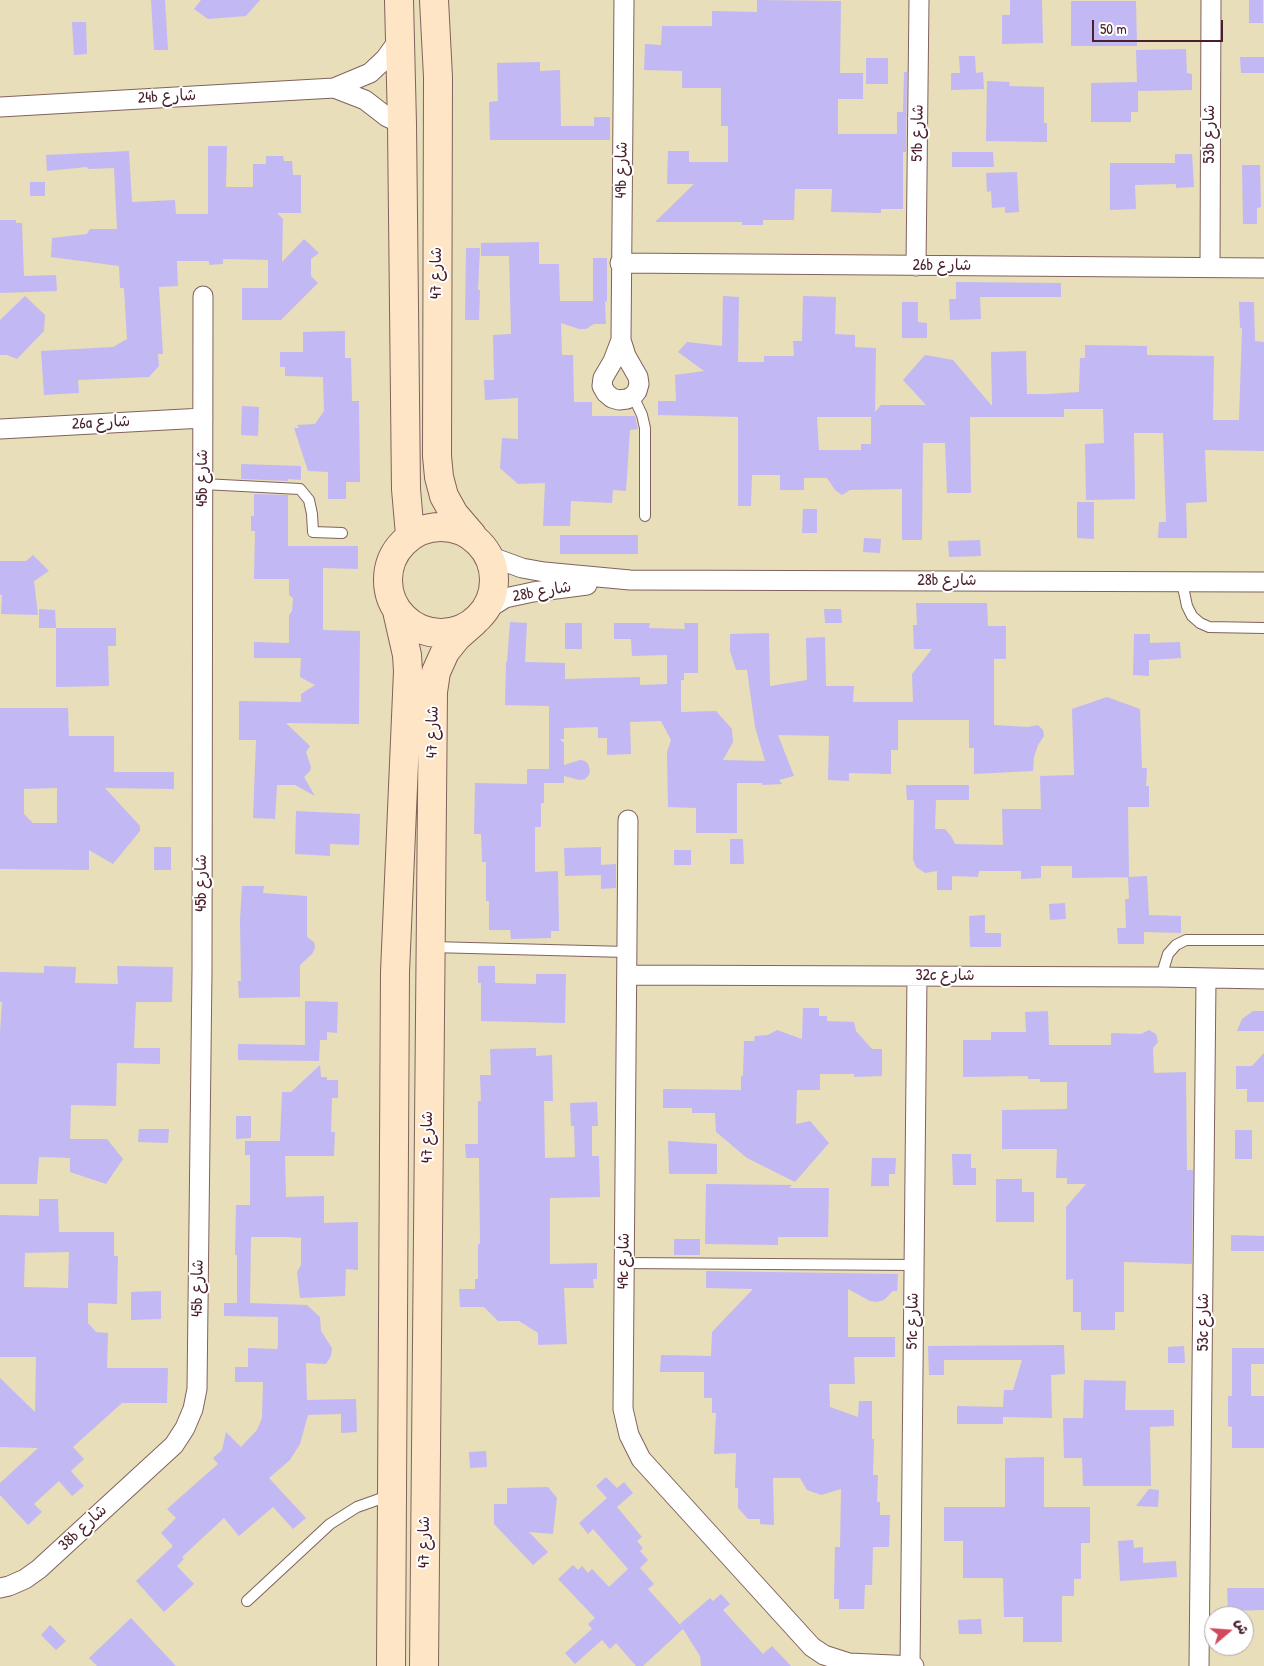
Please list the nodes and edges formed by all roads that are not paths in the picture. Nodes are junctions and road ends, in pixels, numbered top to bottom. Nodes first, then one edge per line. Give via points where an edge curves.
1 (399, 0) edge
2 (434, 0) edge
3 (624, 0) edge
4 (919, 0) edge
5 (1211, 0) edge
6 (400, 38) junction
7 (334, 88) junction
8 (0, 107) edge
9 (402, 124) junction
10 (620, 263) junction
11 (916, 266) junction
12 (1210, 268) junction
13 (1264, 268) edge
14 (203, 296) dead end
15 (621, 340) junction
16 (633, 396) junction
17 (202, 418) junction
18 (0, 429) edge
19 (203, 484) junction
20 (645, 516) dead end
21 (342, 533) dead end
22 (472, 535) junction
23 (410, 536) junction
24 (489, 556) junction
25 (630, 580) junction
26 (1182, 582) junction
27 (1264, 582) edge
28 (397, 611) junction
29 (480, 616) junction
30 (1264, 628) edge
31 (628, 820) dead end
32 (1264, 940) edge
33 (430, 947) junction
34 (627, 952) junction
35 (627, 975) junction
36 (917, 976) junction
37 (1161, 977) junction
38 (1206, 979) junction
39 (1264, 979) edge
40 (624, 1263) junction
41 (914, 1265) junction
42 (159, 1458) joint
43 (392, 1495) junction
44 (0, 1588) edge
45 (247, 1601) dead end
46 (391, 1666) edge
47 (424, 1666) edge
48 (910, 1666) edge
49 (914, 1666) edge
50 (1199, 1666) edge

1 - 6 street, شارع 47
2 - 22 street, شارع 47 via 438,77 437,456 444,496
3 - 10 street, 49b شارع
4 - 11 street, 51b شارع
5 - 12 street, 53b شارع
6 - 7 street, 24b شارع via 374,70
6 - 9 street, شارع 47
7 - 8 street, 24b شارع
7 - 9 street, 24b شارع via 365,100
9 - 23 street, شارع 47 via 406,488
10 - 11 street, 26b شارع
10 - 15 street, 49b شارع
11 - 12 street, 26b شارع
12 - 13 street, 26b شارع
14 - 17 street, 45b شارع
15 - 16 street, 49b شارع via 638,377 638,390
15 - 16 street, 49b شارع via 602,386 612,398 619,400
16 - 20 lane via 645,428
17 - 18 street, 26a شارع
17 - 19 street, 45b شارع
19 - 21 lane via 300,489 308,500 313,532
19 - 42 street, 45b شارع via 197,1389 185,1428
22 - 23 street via 436,526
22 - 24 street
23 - 28 street via 395,553 389,567 390,597
24 - 25 street, 28b شارع via 544,572
24 - 29 street via 494,574 493,593
25 - 26 street, 28b شارع
25 - 29 street, 28b شارع via 505,598
26 - 27 street, 28b شارع
26 - 30 lane via 1187,606 1200,623 1209,627
28 - 29 street via 425,631 442,633 459,630
28 - 43 street, شارع 47 via 408,671 395,972
29 - 33 street, شارع 47 via 445,652 436,672 433,692
31 - 34 street, 49c شارع
32 - 37 lane via 1186,940 1168,954
33 - 34 lane
33 - 47 street, شارع 47
34 - 35 street, 49c شارع
35 - 36 street, 32c شارع
35 - 40 street, 49c شارع
36 - 37 street, 32c شارع
36 - 41 street, 51c شارع
37 - 38 street, 32c شارع
38 - 39 street, 32c شارع
38 - 50 street, 53c شارع
40 - 41 lane
40 - 48 street, 49c شارع via 623,1409 629,1435 641,1459 812,1647 824,1655 849,1663
41 - 48 street, 51c شارع
42 - 44 street, 38b شارع via 39,1569 25,1579
43 - 45 lane via 357,1507 330,1524
43 - 46 street, شارع 47
48 - 49 street, 49c شارع

